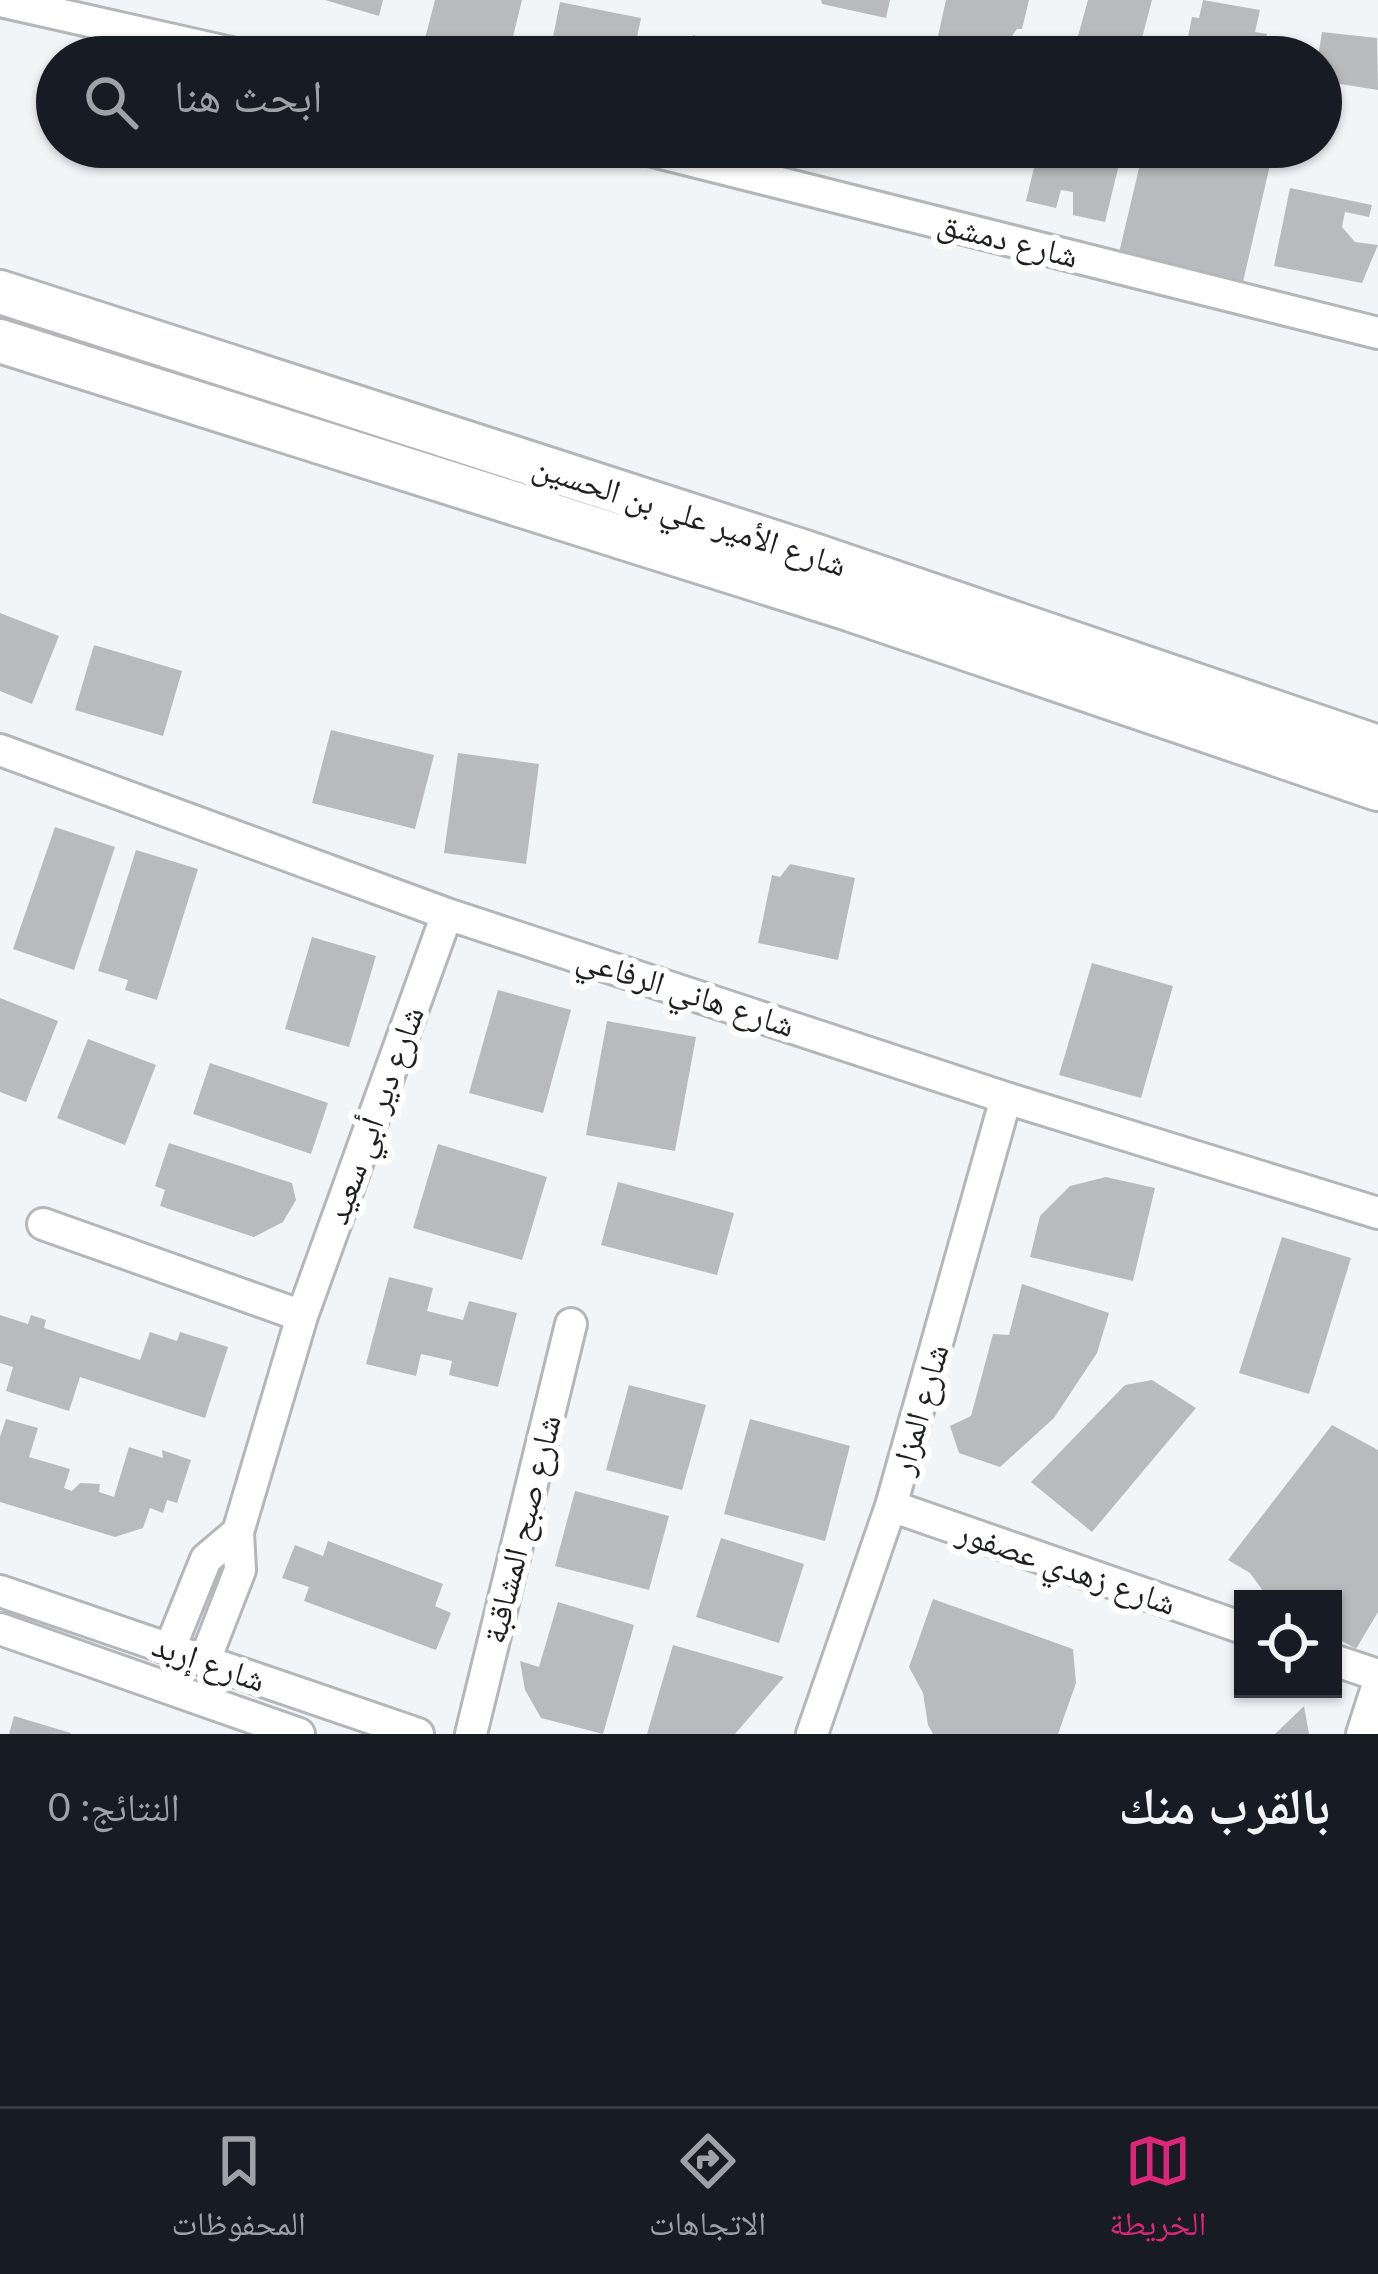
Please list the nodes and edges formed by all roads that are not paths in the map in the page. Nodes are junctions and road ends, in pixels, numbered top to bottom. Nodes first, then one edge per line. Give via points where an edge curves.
1 (0, 1) edge
2 (156, 36) edge
3 (721, 168) edge
4 (0, 292) edge
5 (1378, 333) edge
6 (0, 341) edge
7 (1242, 723) junction
8 (1378, 747) edge
9 (0, 750) edge
10 (1378, 790) edge
11 (447, 914) junction
12 (1006, 1098) junction
13 (1378, 1213) edge
14 (43, 1224) dead end
15 (302, 1316) junction
16 (571, 1324) dead end
17 (892, 1506) junction
18 (238, 1532) junction
19 (0, 1591) edge
20 (1234, 1625) edge
21 (0, 1628) edge
22 (170, 1648) junction
23 (205, 1660) junction
24 (1342, 1664) edge
25 (1378, 1680) edge
26 (807, 1728) edge
27 (299, 1734) edge
28 (418, 1734) edge
29 (471, 1734) edge
30 (1362, 1734) edge

1 - 2 street
3 - 5 street, شارع دمشق
4 - 7 main road, شارع الأمير علي بن الحسين via 808,553
6 - 7 main road, شارع الأمير علي بن الحسين via 849,609
7 - 8 main road, شارع الأمير علي بن الحسين
7 - 10 main road, شارع الأمير علي بن الحسين
9 - 11 street, شارع هاني الرفاعي
11 - 12 street, شارع هاني الرفاعي
11 - 15 street, شارع دير أبي سعيد
12 - 13 street, شارع هاني الرفاعي
12 - 17 street, شارع المزار
14 - 15 street
15 - 18 street, شارع دير أبي سعيد
16 - 29 street, شارع صبح المشاقبة
17 - 20 street, شارع زهدي عصفور
17 - 26 street, شارع المزار
18 - 22 street, شارع دير أبي سعيد via 206,1559
18 - 23 street, شارع دير أبي سعيد via 240,1570
19 - 22 street, شارع إربد
21 - 27 street, شارع إربد
22 - 23 street, شارع إربد
23 - 28 street, شارع إربد
24 - 25 street
25 - 30 street

